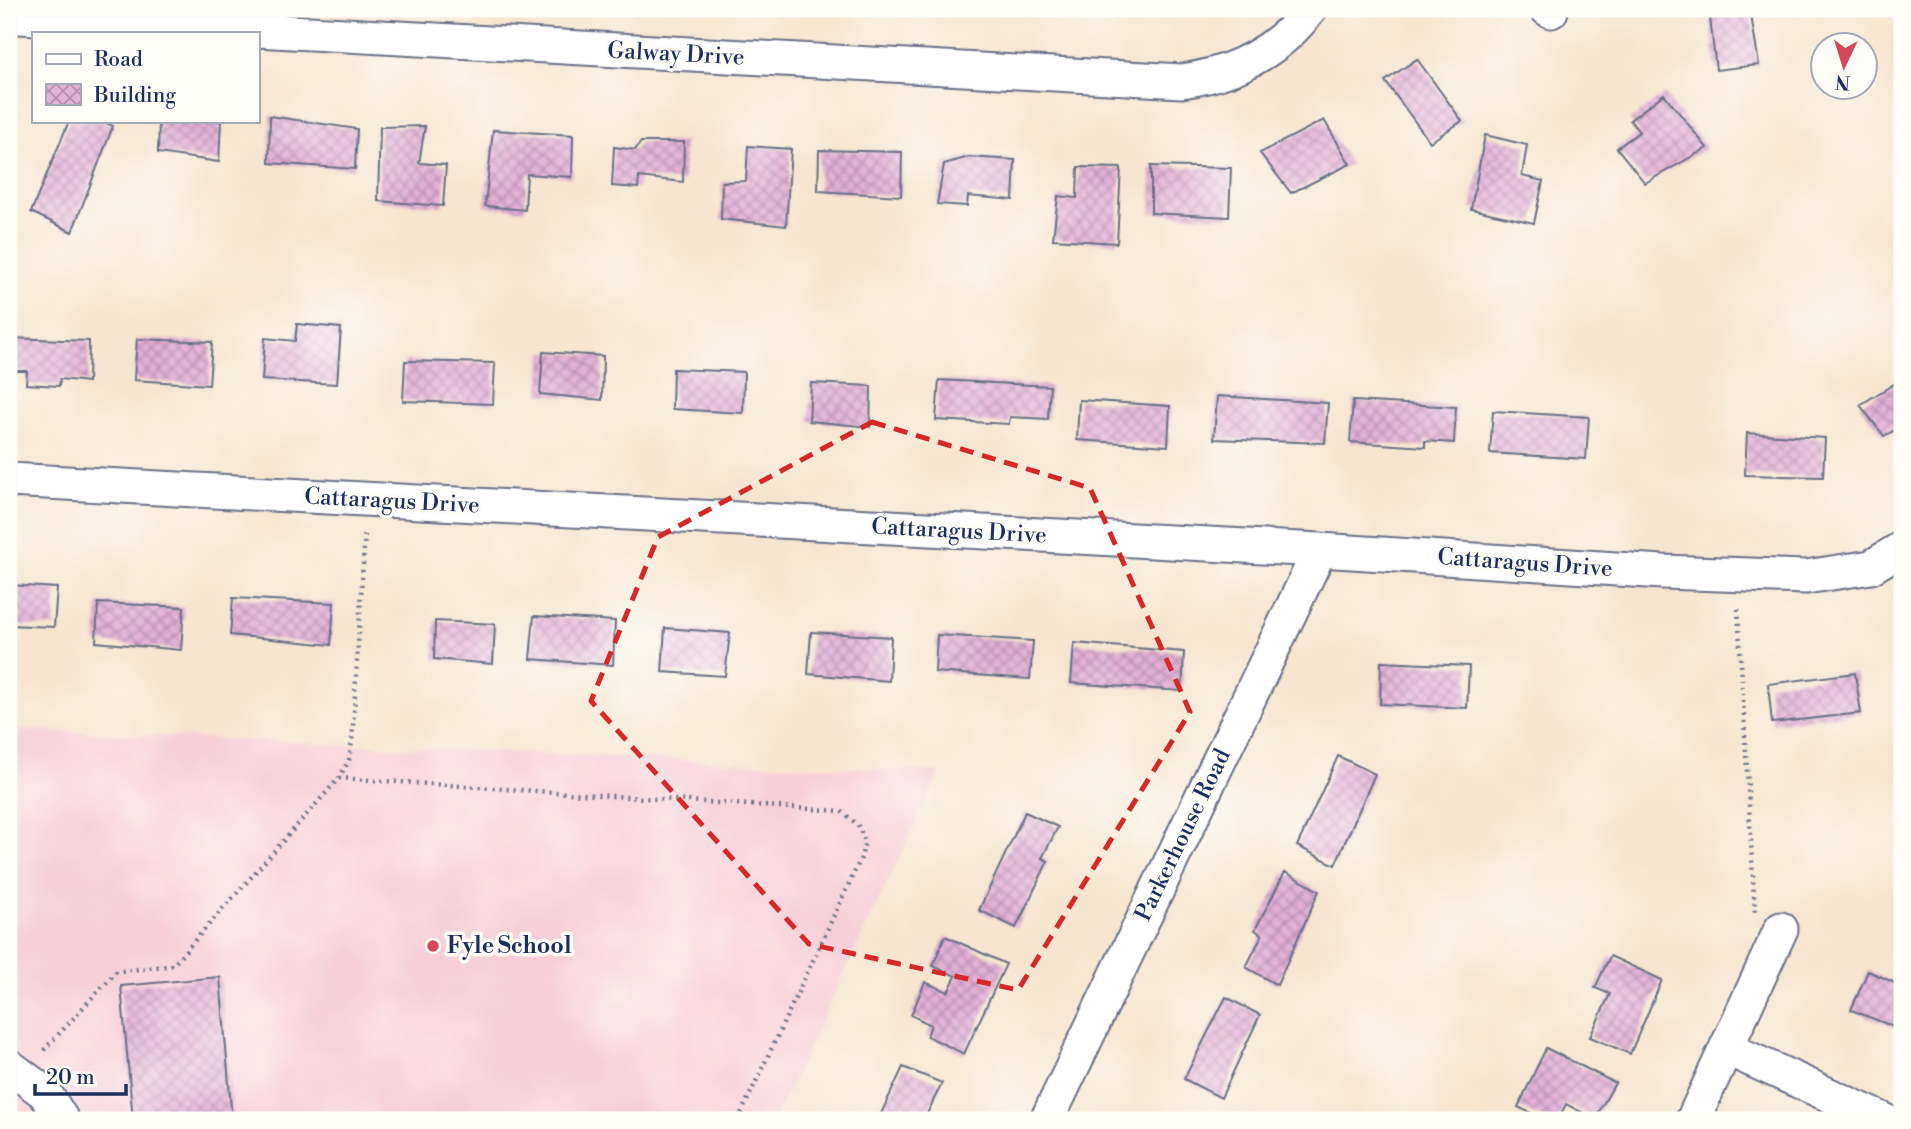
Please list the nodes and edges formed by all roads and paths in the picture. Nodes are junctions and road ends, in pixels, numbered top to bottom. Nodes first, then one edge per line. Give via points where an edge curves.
1 (1310, 9) edge
2 (17, 22) edge
3 (214, 32) edge
4 (259, 34) edge
5 (9, 480) edge
6 (365, 530) dead end
7 (1902, 548) edge
8 (1320, 550) junction
9 (1738, 609) dead end
10 (339, 778) junction
11 (1769, 928) joint
12 (1728, 1049) junction
13 (44, 1050) dead end
14 (9, 1066) edge
15 (62, 1120) edge
16 (738, 1120) edge
17 (1047, 1120) edge
18 (1693, 1120) edge
19 (1884, 1120) edge

1 - 4 street, Galway Drive via 1277,43 1248,63 1217,76 1182,81
2 - 3 street, Galway Drive
5 - 8 street, Cattaragus Drive
6 - 10 path via 352,743
7 - 8 street, Cattaragus Drive via 1871,567 1806,577
8 - 17 street, Parkerhouse Road
9 - 11 path
10 - 13 path via 173,965 116,972
10 - 16 path via 841,811 857,824 865,841 861,858
11 - 12 street
12 - 18 street
12 - 19 street
14 - 15 street via 45,1093

